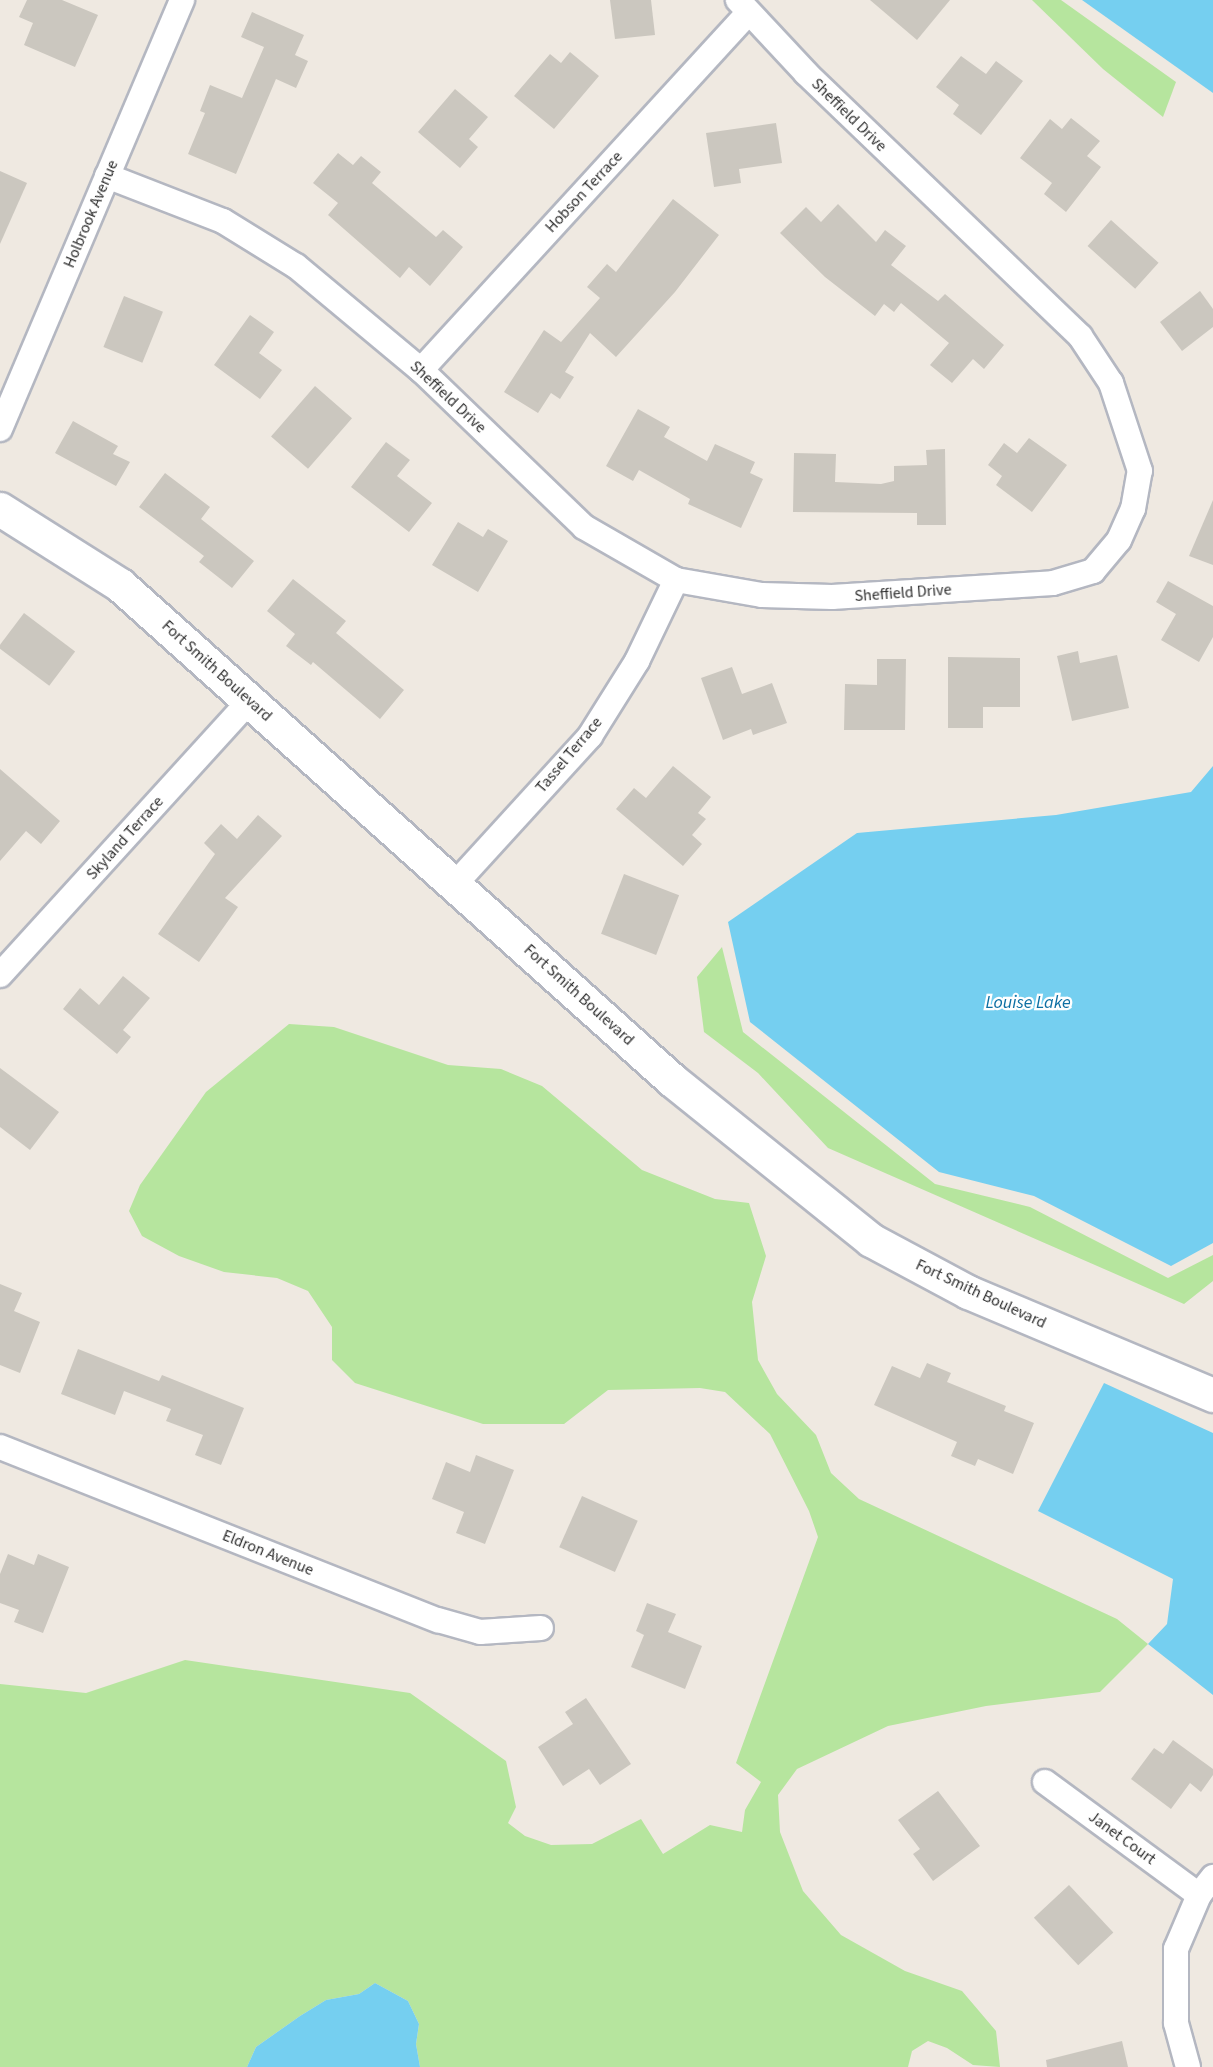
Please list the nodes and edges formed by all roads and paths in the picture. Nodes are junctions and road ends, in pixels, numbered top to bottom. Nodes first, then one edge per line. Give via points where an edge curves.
1 (182, 0) edge
2 (743, 7) edge
3 (107, 176) junction
4 (421, 370) junction
5 (0, 429) edge
6 (0, 509) edge
7 (676, 580) junction
8 (249, 700) junction
9 (456, 883) junction
10 (5, 959) edge
11 (1213, 1395) edge
12 (0, 1447) edge
13 (541, 1628) dead end
14 (1045, 1782) dead end
15 (1206, 1886) edge
16 (1188, 2067) edge

1 - 3 street, Holbrook Avenue
2 - 4 street, Hobson Terrace
2 - 7 street, Sheffield Drive via 1080,336 1111,383 1140,471 1133,509 1119,540 1093,571 1053,583 832,597 762,595
3 - 4 street, Sheffield Drive via 223,221 296,266
3 - 5 street, Holbrook Avenue
4 - 7 street, Sheffield Drive via 584,527
6 - 8 street, Fort Smith Boulevard via 120,585
7 - 9 street, Tassel Terrace via 637,661 590,736
8 - 9 street, Fort Smith Boulevard
8 - 10 street, Skyland Terrace
9 - 11 street, Fort Smith Boulevard via 672,1080 871,1240 968,1292
12 - 13 street, Eldron Avenue via 438,1620 480,1632
14 - 15 street, Janet Court
15 - 16 street via 1176,1949 1176,2023

